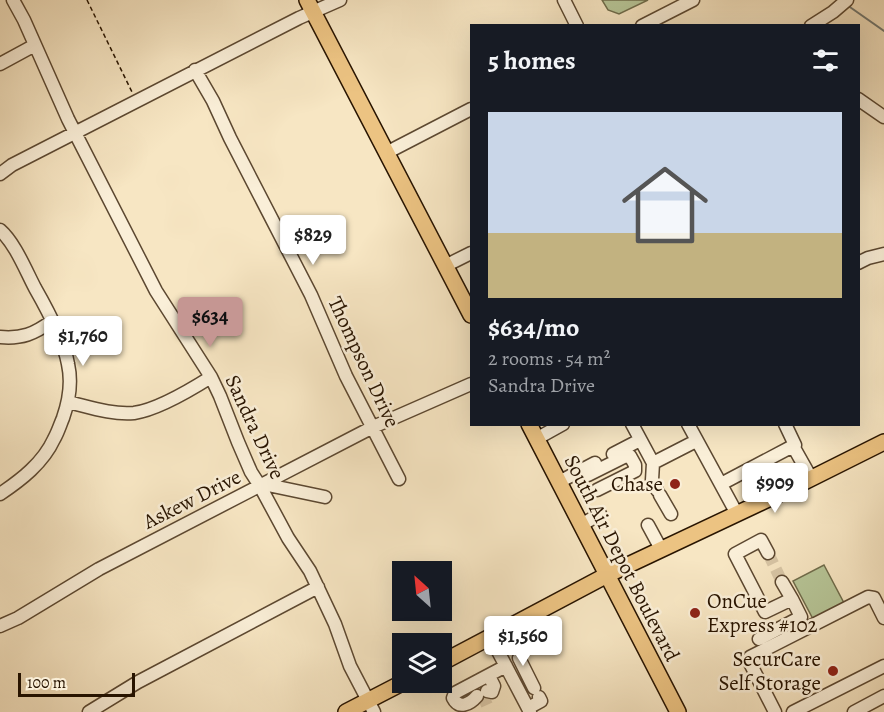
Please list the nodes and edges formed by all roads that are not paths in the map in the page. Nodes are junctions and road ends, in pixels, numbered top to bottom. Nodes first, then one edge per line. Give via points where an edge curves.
1 (13, 0) edge
2 (340, 0) edge
3 (564, 0) edge
4 (693, 0) edge
5 (847, 0) edge
6 (310, 6) edge
7 (576, 24) edge
8 (646, 24) edge
9 (814, 24) edge
10 (35, 45) junction
11 (0, 64) edge
12 (195, 70) junction
13 (860, 100) edge
14 (470, 110) edge
15 (884, 117) edge
16 (75, 133) junction
17 (386, 153) junction
18 (0, 174) edge
19 (0, 230) edge
20 (470, 254) edge
21 (884, 254) edge
22 (860, 262) edge
23 (445, 266) junction
24 (469, 306) edge
25 (52, 321) junction
26 (0, 337) edge
27 (211, 376) junction
28 (470, 384) edge
29 (68, 402) junction
30 (530, 426) edge
31 (561, 426) edge
32 (633, 426) edge
33 (689, 426) edge
34 (785, 426) edge
35 (373, 427) junction
36 (536, 439) junction
37 (640, 440) junction
38 (696, 441) junction
39 (884, 442) edge
40 (793, 446) junction
41 (653, 463) junction
42 (588, 475) dead end
43 (399, 478) dead end
44 (811, 478) junction
45 (559, 482) junction
46 (720, 484) junction
47 (261, 485) junction
48 (597, 490) dead end
49 (0, 494) edge
50 (325, 497) dead end
51 (737, 513) junction
52 (600, 514) dead end
53 (671, 514) dead end
54 (581, 525) junction
55 (648, 525) dead end
56 (661, 549) junction
57 (768, 553) dead end
58 (607, 575) junction
59 (782, 582) tunnel mouth
60 (318, 587) junction
61 (792, 599) junction
62 (884, 618) edge
63 (0, 626) edge
64 (490, 636) junction
65 (759, 639) dead end
66 (452, 657) edge
67 (519, 658) dead end
68 (506, 666) junction
69 (884, 666) edge
70 (489, 676) junction
71 (392, 691) edge
72 (884, 696) edge
73 (371, 706) edge
74 (529, 710) edge
75 (89, 712) edge
76 (346, 712) edge
77 (678, 712) edge
78 (775, 712) edge
79 (793, 712) edge
80 (854, 712) edge

1 - 10 street, Sandra Drive
2 - 6 street
3 - 7 street
4 - 8 street
5 - 9 street
6 - 12 street via 299,18
6 - 17 main road
10 - 11 street
10 - 16 street, Sandra Drive
12 - 16 street
12 - 35 street, Thompson Drive via 311,295
13 - 15 street
14 - 17 street
16 - 18 street
16 - 27 street, Sandra Drive via 156,291
17 - 23 main road
19 - 25 street
20 - 23 street
21 - 22 street
23 - 24 main road
25 - 26 street via 27,335
25 - 29 street via 68,364
27 - 29 street via 163,403 134,413
27 - 47 street, Sandra Drive via 251,472
28 - 35 street, Askew Drive
29 - 49 street via 44,455
30 - 36 main road, South Air Depot Boulevard
31 - 36 street
32 - 37 street
33 - 38 street
34 - 40 street
35 - 43 street, Thompson Drive
35 - 47 street, Askew Drive
36 - 45 main road, South Air Depot Boulevard
37 - 41 street
37 - 45 street
38 - 41 street
38 - 46 street
39 - 44 main road
40 - 44 street
40 - 46 street
41 - 53 street via 652,480
42 - 48 street via 630,456 635,471
44 - 51 main road
45 - 54 main road, South Air Depot Boulevard
46 - 51 street
47 - 50 street
47 - 60 street, Sandra Drive
47 - 63 street, Askew Drive via 99,569
51 - 56 main road
52 - 54 street
54 - 58 main road, South Air Depot Boulevard
55 - 56 street
56 - 58 main road
57 - 61 street via 761,540 735,554 765,612
58 - 64 main road
58 - 77 main road, South Air Depot Boulevard
59 - 61 street
60 - 73 street, Sandra Drive
60 - 75 street
61 - 65 street via 801,617
62 - 78 street via 874,598 868,597 750,657
64 - 66 main road
64 - 68 street
67 - 74 street via 541,701
68 - 70 street
68 - 74 street
69 - 79 street
70 - 70 street via 494,686 483,697 458,705 453,698 455,693
71 - 73 main road
72 - 80 street
73 - 76 main road

